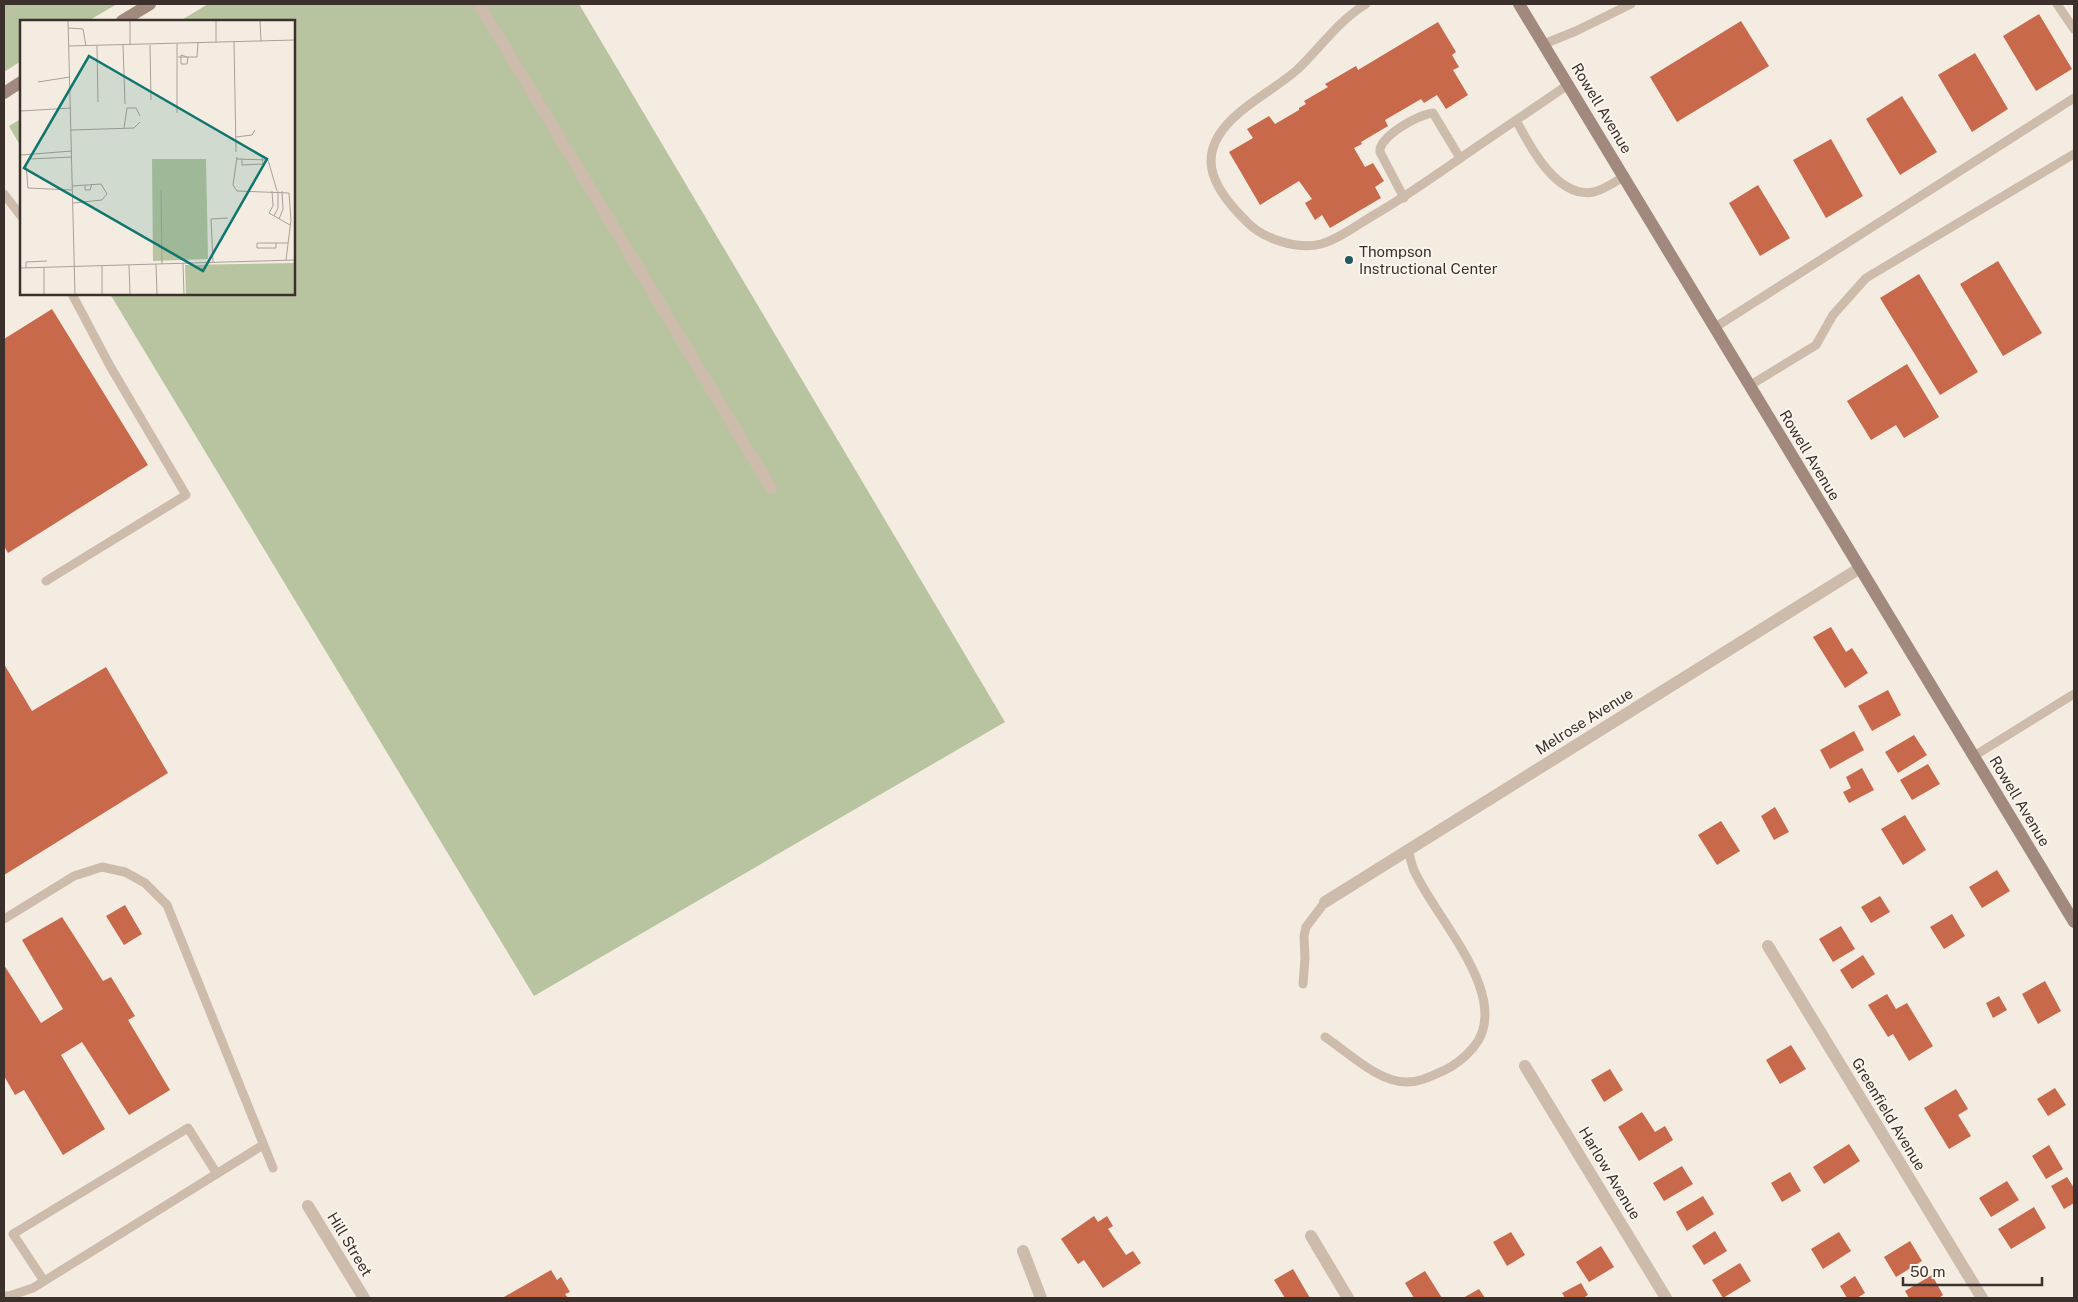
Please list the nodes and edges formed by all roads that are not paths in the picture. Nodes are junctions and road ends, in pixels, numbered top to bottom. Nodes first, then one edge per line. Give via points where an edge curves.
1 (150, 4) edge
2 (480, 4) edge
3 (1366, 4) edge
4 (1520, 4) edge
5 (1631, 4) edge
6 (2057, 4) edge
7 (124, 20) edge
8 (2074, 29) edge
9 (1544, 44) junction
10 (20, 83) edge
11 (1569, 84) junction
12 (4, 93) edge
13 (2074, 98) edge
14 (1516, 120) junction
15 (2074, 154) edge
16 (1460, 158) junction
17 (1625, 176) junction
18 (4, 194) edge
19 (1404, 198) junction
20 (20, 215) edge
21 (73, 295) edge
22 (1714, 328) junction
23 (1749, 386) junction
24 (771, 488) dead end
25 (1860, 568) junction
26 (46, 581) dead end
27 (2074, 694) edge
28 (1974, 756) junction
29 (1408, 850) junction
30 (1325, 902) joint
31 (4, 919) edge
32 (2074, 922) edge
33 (1768, 946) dead end
34 (1303, 984) dead end
35 (1325, 1037) dead end
36 (1526, 1066) dead end
37 (263, 1145) junction
38 (273, 1168) dead end
39 (217, 1174) junction
40 (308, 1206) dead end
41 (1310, 1236) dead end
42 (1023, 1252) dead end
43 (44, 1281) junction
44 (4, 1296) edge
45 (364, 1298) edge
46 (1041, 1298) edge
47 (1348, 1298) edge
48 (1666, 1298) edge
49 (1982, 1298) edge

1 - 7 street
2 - 24 street
3 - 19 lane via 1343,20 1298,68 1239,112 1214,142 1211,168 1218,189 1250,226 1271,238 1298,245 1328,241
4 - 9 street, Rowell Avenue
5 - 9 lane
6 - 8 lane
9 - 11 street, Rowell Avenue
10 - 12 street
11 - 14 lane
11 - 17 street, Rowell Avenue
13 - 22 lane
14 - 16 lane
14 - 17 lane via 1535,154 1569,188 1593,192
15 - 23 lane via 1866,278 1833,315 1816,345
16 - 19 lane
16 - 19 lane via 1433,113 1389,136 1380,145 1380,152
17 - 22 street, Rowell Avenue
18 - 20 lane
21 - 26 lane via 186,495
22 - 23 street, Rowell Avenue
23 - 25 street, Rowell Avenue
25 - 28 street, Rowell Avenue
25 - 29 street, Melrose Avenue
27 - 28 lane
28 - 32 street, Rowell Avenue
29 - 30 street, Melrose Avenue
29 - 35 lane via 1413,869 1460,946 1481,989 1486,1024 1480,1039 1467,1055 1447,1069 1423,1080 1406,1082 1389,1080 1374,1072
30 - 34 lane via 1306,927
31 - 37 lane via 74,876 102,867 125,872 145,883 167,905
33 - 49 street, Greenfield Avenue
36 - 48 street, Harlow Avenue
37 - 38 lane
37 - 39 lane
39 - 43 lane
39 - 43 lane via 188,1128 22,1229 14,1234
40 - 45 street, Hill Street
41 - 47 street
42 - 46 street
43 - 44 lane via 33,1288

